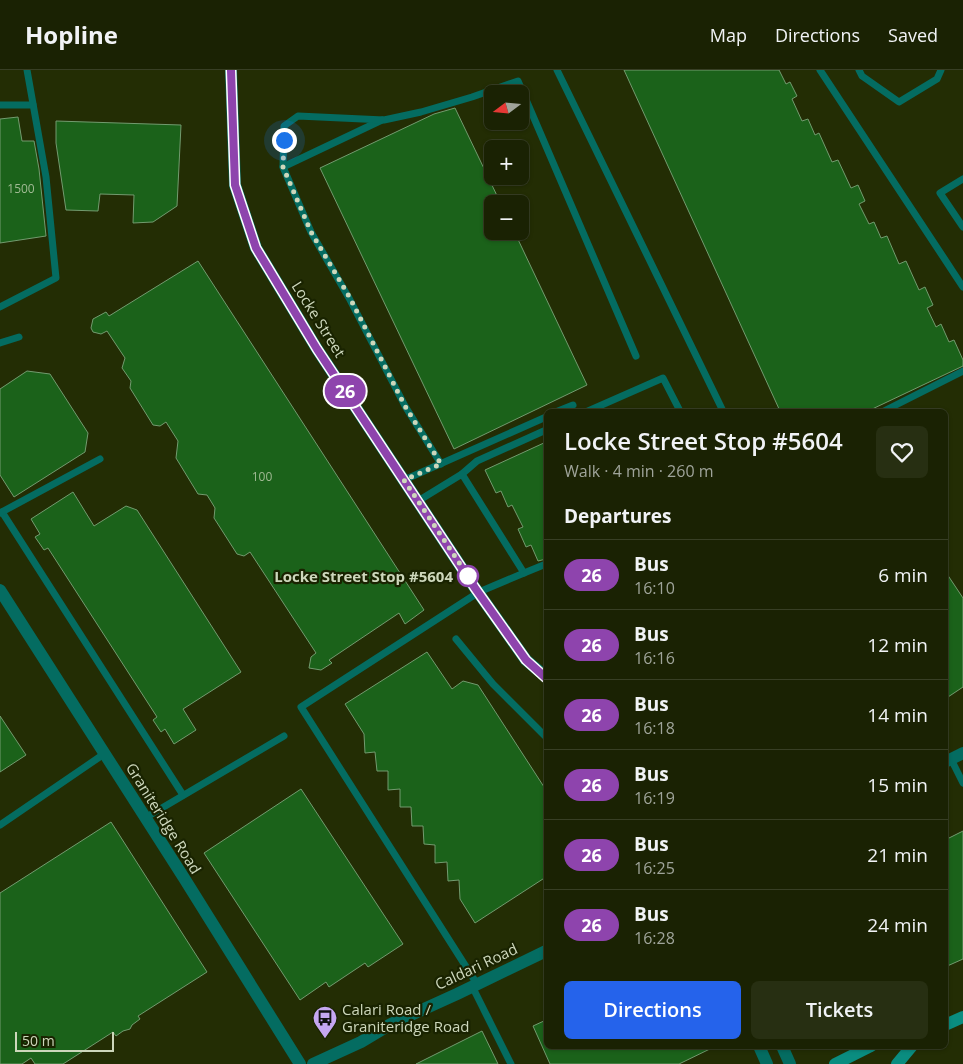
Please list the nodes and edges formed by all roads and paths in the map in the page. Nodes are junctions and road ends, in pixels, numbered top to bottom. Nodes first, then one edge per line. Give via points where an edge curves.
1 (27, 70) edge
2 (231, 70) edge
3 (556, 70) edge
4 (820, 70) edge
5 (859, 70) edge
6 (941, 70) edge
7 (0, 105) edge
8 (33, 105) junction
9 (384, 120) junction
10 (283, 167) junction
11 (963, 179) edge
12 (963, 227) edge
13 (963, 287) edge
14 (0, 307) edge
15 (19, 337) dead end
16 (0, 343) edge
17 (636, 356) dead end
18 (963, 371) edge
19 (573, 404) dead end
20 (562, 409) edge
21 (593, 409) edge
22 (679, 409) edge
23 (722, 409) edge
24 (888, 409) edge
25 (544, 417) edge
26 (544, 431) edge
27 (100, 459) dead end
28 (441, 464) junction
29 (462, 474) junction
30 (404, 480) junction
31 (418, 501) junction
32 (1, 512) edge
33 (544, 565) edge
34 (524, 573) junction
35 (0, 590) edge
36 (478, 592) junction
37 (456, 639) dead end
38 (544, 676) edge
39 (544, 735) edge
40 (284, 736) dead end
41 (963, 753) edge
42 (104, 754) junction
43 (948, 761) edge
44 (963, 783) edge
45 (183, 795) junction
46 (145, 818) junction
47 (0, 825) edge
48 (544, 952) edge
49 (475, 985) junction
50 (963, 1017) edge
51 (948, 1024) edge
52 (760, 1049) edge
53 (783, 1049) edge
54 (865, 1049) edge
55 (910, 1049) edge
56 (300, 1064) edge
57 (313, 1064) edge
58 (511, 1064) edge
59 (766, 1064) edge
60 (790, 1064) edge
61 (835, 1064) edge
62 (897, 1064) edge

1 - 8 lane
2 - 30 street, Locke Street via 235,185 256,248 317,349
3 - 23 lane
4 - 13 lane
5 - 6 lane via 862,76 899,102 937,79
7 - 8 lane
8 - 14 lane via 46,177 56,278
9 - 10 lane
9 - 10 lane via 298,116 284,126
9 - 17 lane via 421,112 518,81
10 - 28 lane via 311,232 350,298 405,406
11 - 12 lane via 940,193
15 - 16 lane
18 - 24 lane
19 - 20 lane
21 - 22 lane via 663,378
25 - 28 lane
26 - 29 lane via 477,461
27 - 32 lane
28 - 30 lane
29 - 31 lane
29 - 34 lane
30 - 31 street, Locke Street
31 - 36 street, Locke Street
32 - 45 lane
33 - 34 lane
34 - 36 lane
35 - 42 street, Graniteridge Road
36 - 38 street, Locke Street via 526,660
36 - 49 lane via 301,707
37 - 39 lane via 493,684
40 - 45 lane
41 - 43 street
42 - 46 street, Graniteridge Road
42 - 47 lane
43 - 44 lane
45 - 46 lane
46 - 56 street, Graniteridge Road
48 - 49 street, Caldari Road
49 - 57 street, Caldari Road
49 - 58 lane
50 - 51 main road
52 - 59 street
53 - 60 street
54 - 61 main road
55 - 62 main road

